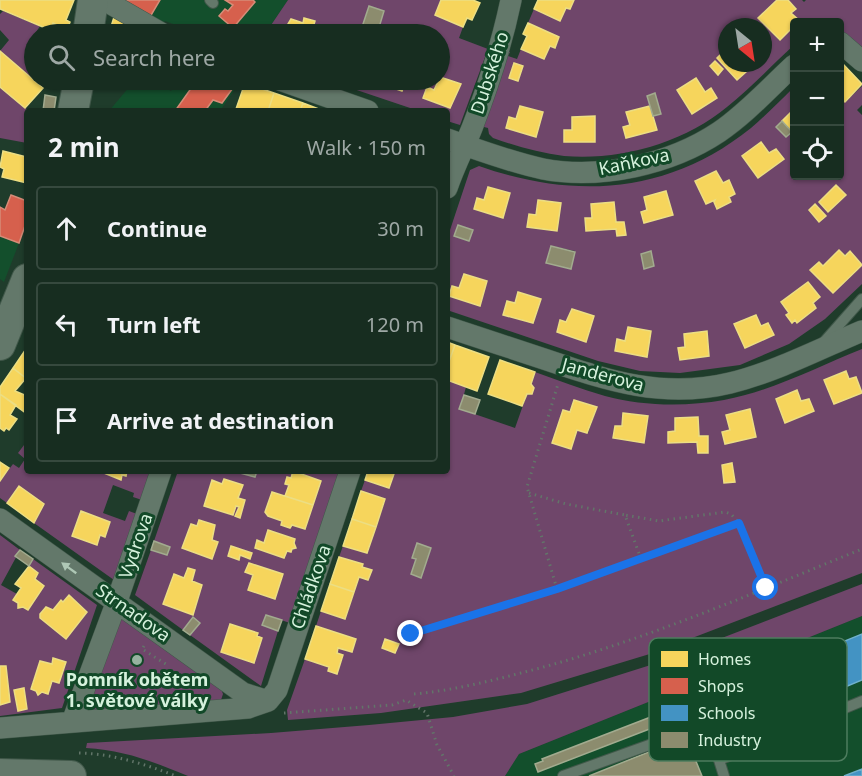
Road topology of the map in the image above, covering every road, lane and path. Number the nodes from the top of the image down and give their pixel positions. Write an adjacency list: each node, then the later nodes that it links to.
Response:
1 (93, 0): 3 (main road); 4 (street)
2 (511, 0): 12 (street, Dubského)
3 (89, 24)
4 (146, 24)
5 (844, 45): 6 (street)
6 (862, 61)
7 (790, 69): 12 (street, Kaňkova)
8 (77, 90): 10 (main road)
9 (308, 90): 11 (street)
10 (74, 108)
11 (359, 108)
12 (455, 142): 13 (street)
13 (450, 171)
14 (24, 286): 18 (main road)
15 (862, 299): 19 (lane)
16 (450, 328): 20 (street, Janderova)
17 (862, 331): 19 (street, Janderova)
18 (0, 345)
19 (819, 349): 20 (street, Janderova)
20 (564, 366): 23 (path)
21 (160, 474): 31 (street, Vydrova)
22 (349, 474): 35 (street, Chládkova)
23 (529, 493): 24 (path); 30 (path)
24 (625, 515): 26 (path); 28 (path)
25 (0, 519): 31 (street, Strnadova, one-way to 25)
26 (739, 523): 28 (path); 29 (path)
27 (862, 549): 29 (path)
28 (640, 559): 30 (path)
29 (766, 588): 33 (path)
30 (557, 589): 32 (path)
31 (117, 601): 35 (street, Strnadova); 37 (street, Vydrova)
32 (411, 634)
33 (414, 694)
34 (862, 701): 36 (lane)
35 (278, 702): 37 (street); 44 (path)
36 (847, 707)
37 (72, 722): 38 (street)
38 (0, 728)
39 (649, 745): 45 (lane)
40 (719, 761): 46 (lane)
41 (73, 765): 42 (main road); 43 (path)
42 (0, 774)
43 (176, 776)
44 (454, 776)
45 (563, 776)
46 (724, 776)

